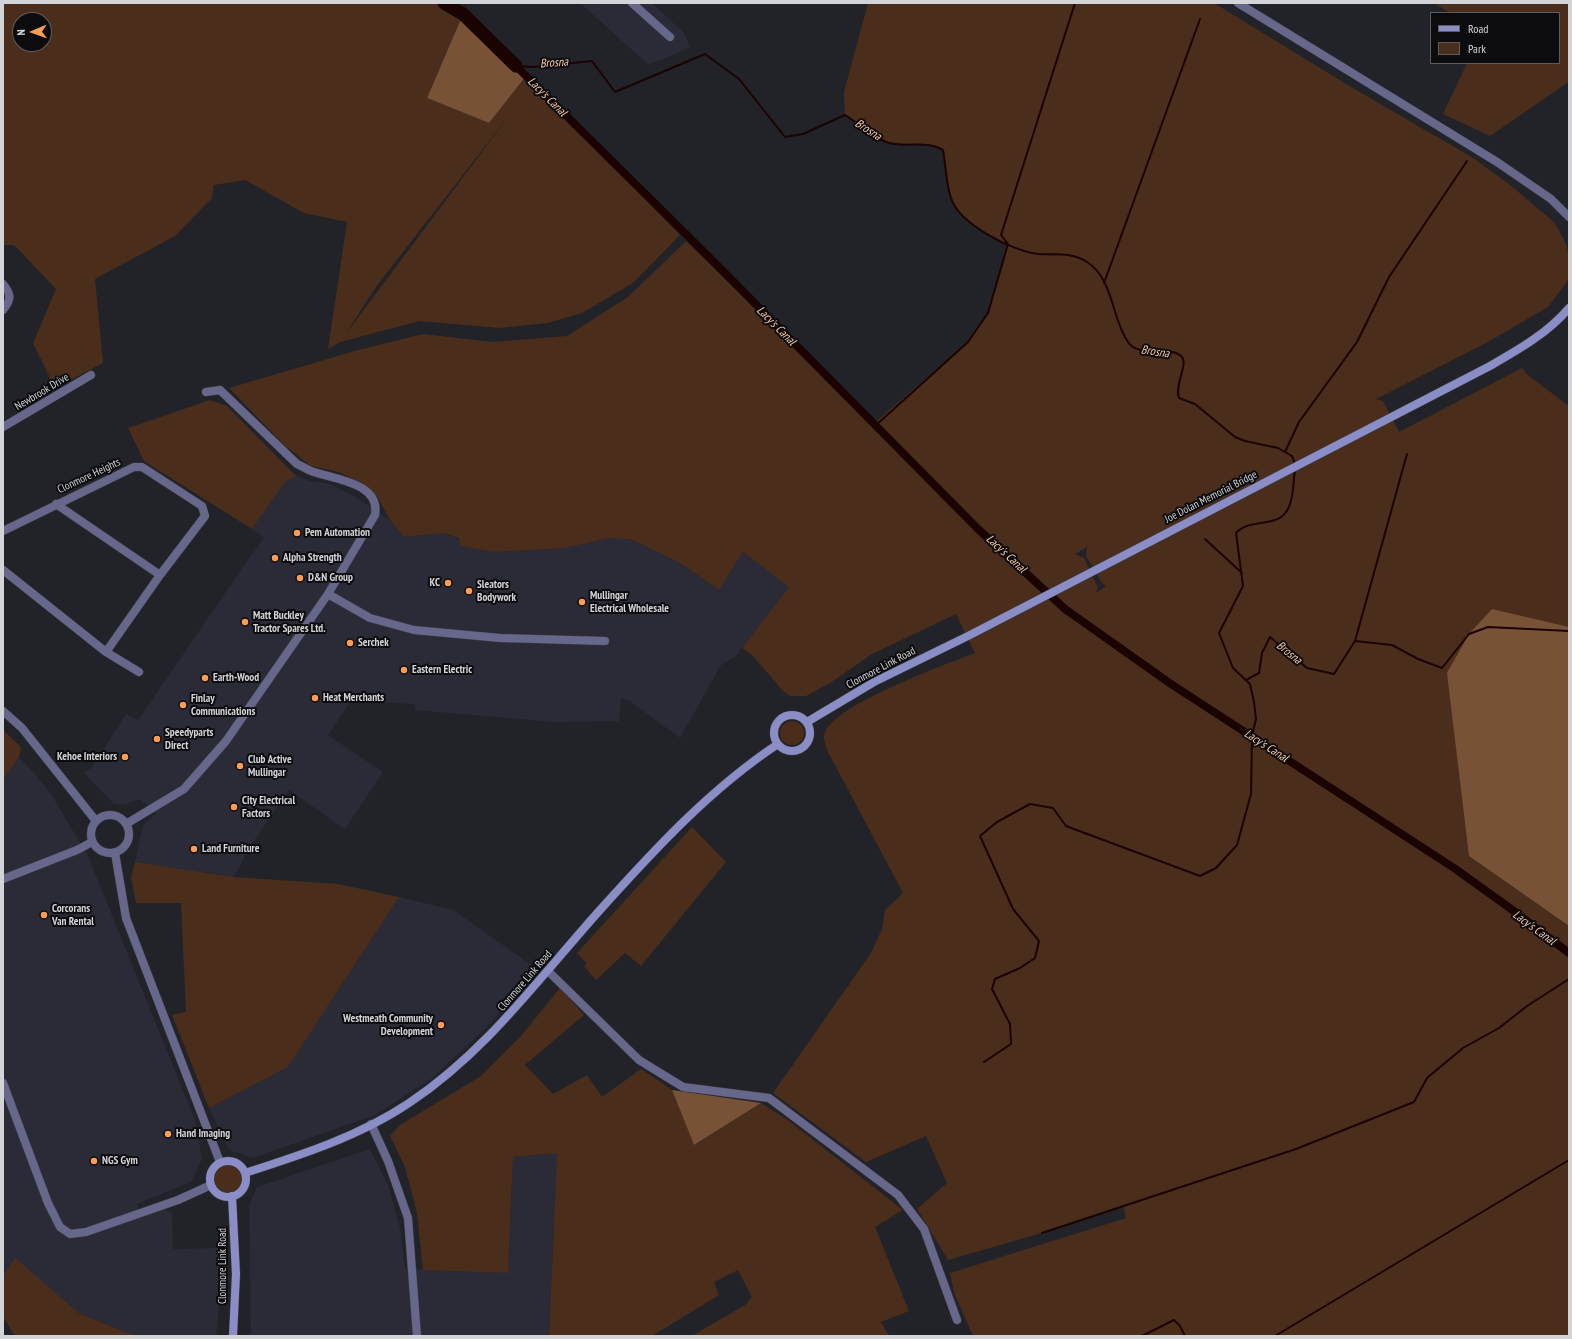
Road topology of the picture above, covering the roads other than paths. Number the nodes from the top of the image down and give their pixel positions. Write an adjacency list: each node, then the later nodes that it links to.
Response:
1 (632, 3): 3 (street)
2 (1238, 3): 4 (street)
3 (670, 37)
4 (1569, 217)
5 (3, 284): 7 (street)
6 (1569, 308): 16 (main road, Joe Dolan Memorial Bridge)
7 (3, 310)
8 (92, 375): 10 (street, Newbrook Drive)
9 (206, 392): 15 (street)
10 (3, 427)
11 (56, 504): 12 (street, Clonmore Heights); 14 (street, Clonmore Heights); 14 (street, Clonmore Heights)
12 (3, 531)
13 (3, 570): 18 (street)
14 (160, 575): 18 (street, Clonmore Heights)
15 (328, 594): 17 (street); 24 (street)
16 (968, 636): 21 (main road, Clonmore Link Road)
17 (605, 641)
18 (106, 652): 19 (street)
19 (139, 672)
20 (3, 711): 23 (street)
21 (808, 722): 22 (main road); 22 (main road)
22 (778, 744): 28 (main road, Clonmore Link Road)
23 (96, 821): 24 (street); 25 (street)
24 (126, 824): 26 (street)
25 (92, 842): 26 (street); 27 (street)
26 (115, 853): 31 (street)
27 (3, 879)
28 (548, 971): 30 (main road, Clonmore Link Road); 35 (street)
29 (3, 1083): 33 (street)
30 (371, 1124): 32 (main road, Clonmore Link Road); 37 (street)
31 (220, 1162): 32 (main road); 33 (main road)
32 (245, 1173): 34 (main road)
33 (211, 1185): 34 (main road)
34 (232, 1196): 36 (main road, Clonmore Link Road)
35 (957, 1320)
36 (233, 1336)
37 (418, 1336)

